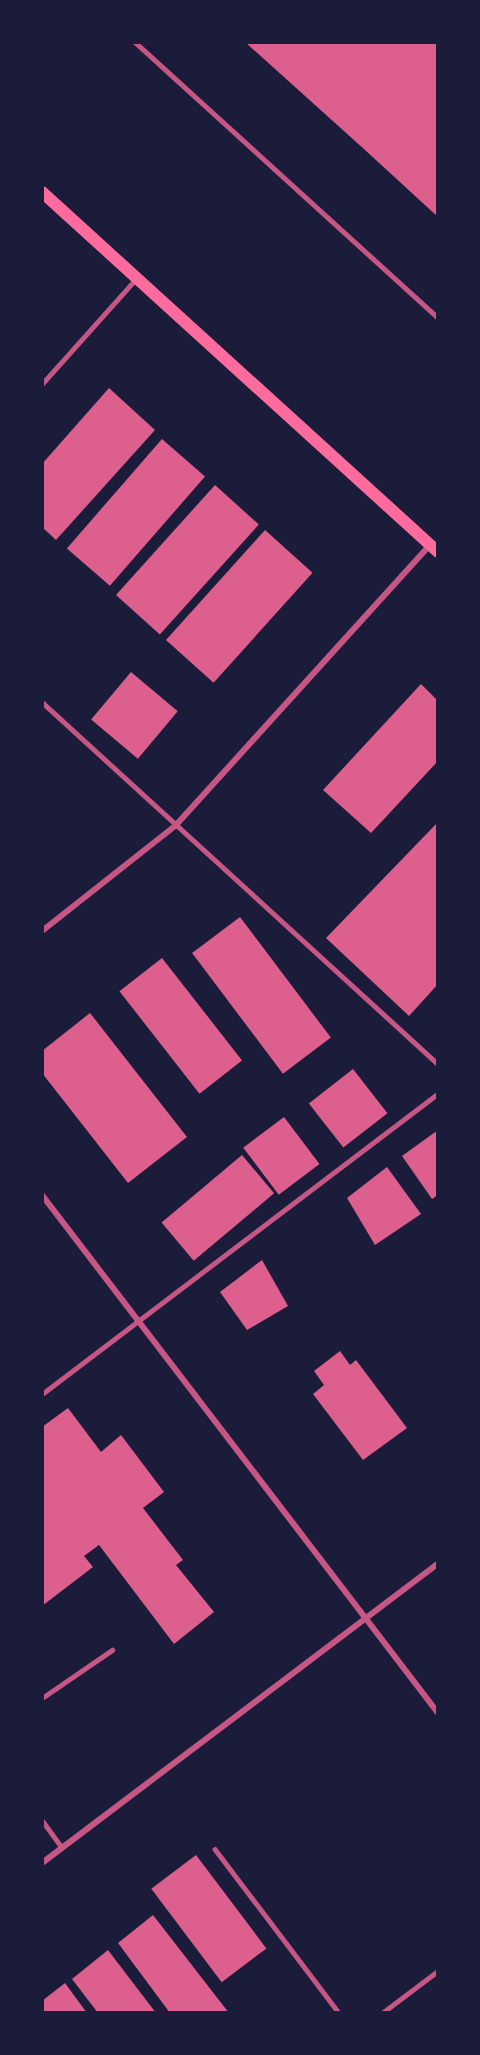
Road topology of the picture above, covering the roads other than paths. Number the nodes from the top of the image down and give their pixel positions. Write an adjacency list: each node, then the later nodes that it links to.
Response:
1 (135, 42): 4 (lane)
2 (42, 192): 3 (main road)
3 (136, 278): 5 (lane); 6 (main road)
4 (438, 318)
5 (42, 384)
6 (434, 548): 8 (street)
7 (42, 702): 8 (lane)
8 (176, 825): 9 (street); 10 (lane)
9 (42, 931)
10 (438, 1064)
11 (438, 1093): 13 (lane)
12 (42, 1195): 13 (street)
13 (138, 1321): 14 (lane); 16 (street)
14 (42, 1394)
15 (438, 1564): 16 (street)
16 (366, 1619): 19 (street); 21 (street)
17 (112, 1650): 18 (lane)
18 (42, 1698)
19 (438, 1713)
20 (42, 1820): 21 (lane)
21 (62, 1848): 23 (street)
22 (214, 1849): 25 (lane)
23 (42, 1863)
24 (438, 1971): 26 (lane)
25 (339, 2013)
26 (382, 2013)

